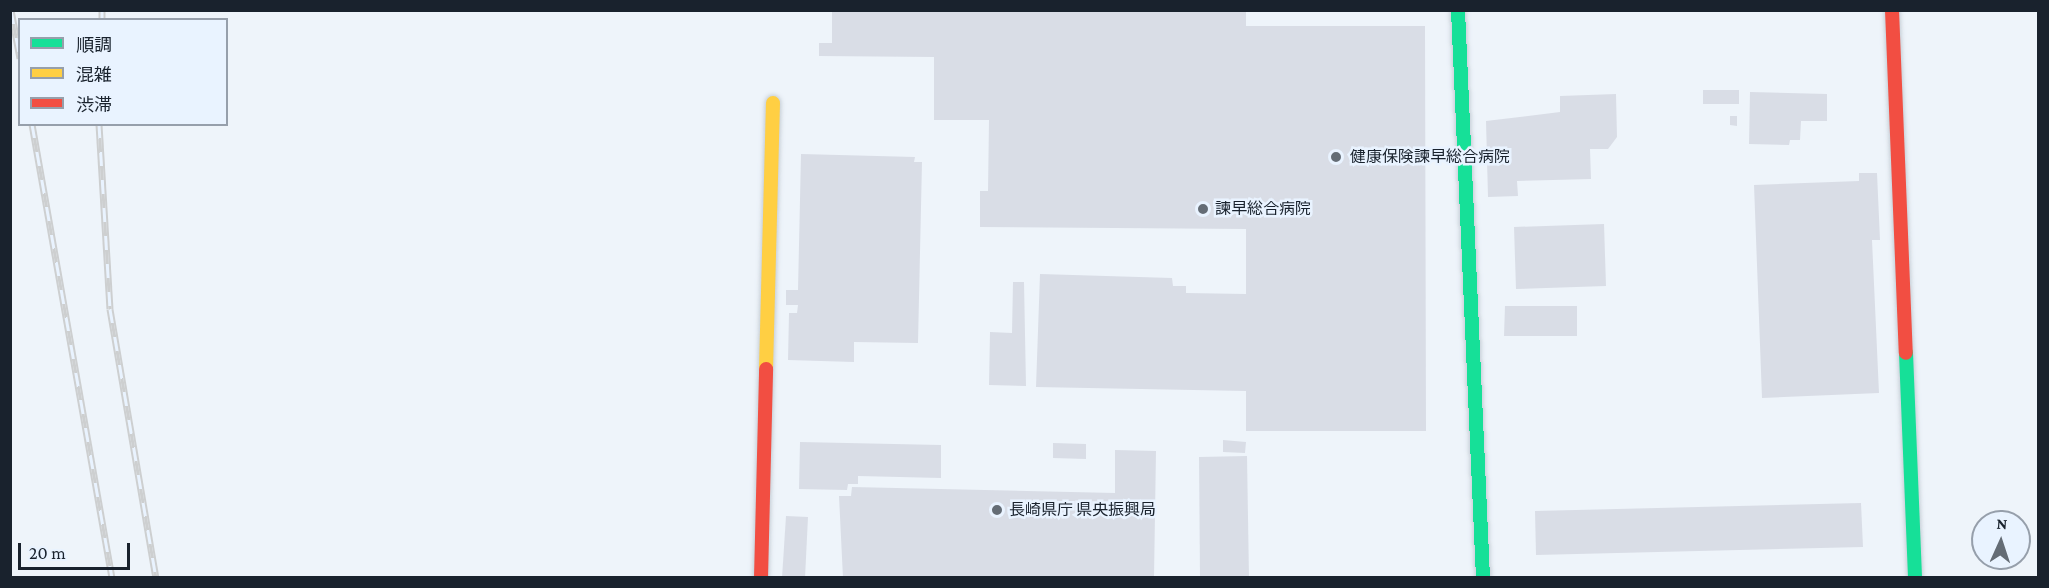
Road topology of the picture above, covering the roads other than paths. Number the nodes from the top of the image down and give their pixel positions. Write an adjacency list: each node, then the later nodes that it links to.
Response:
1 (1458, 10): 5 (street)
2 (1892, 10): 6 (street)
3 (773, 103): 4 (street)
4 (761, 578)
5 (1483, 578)
6 (1915, 578)

